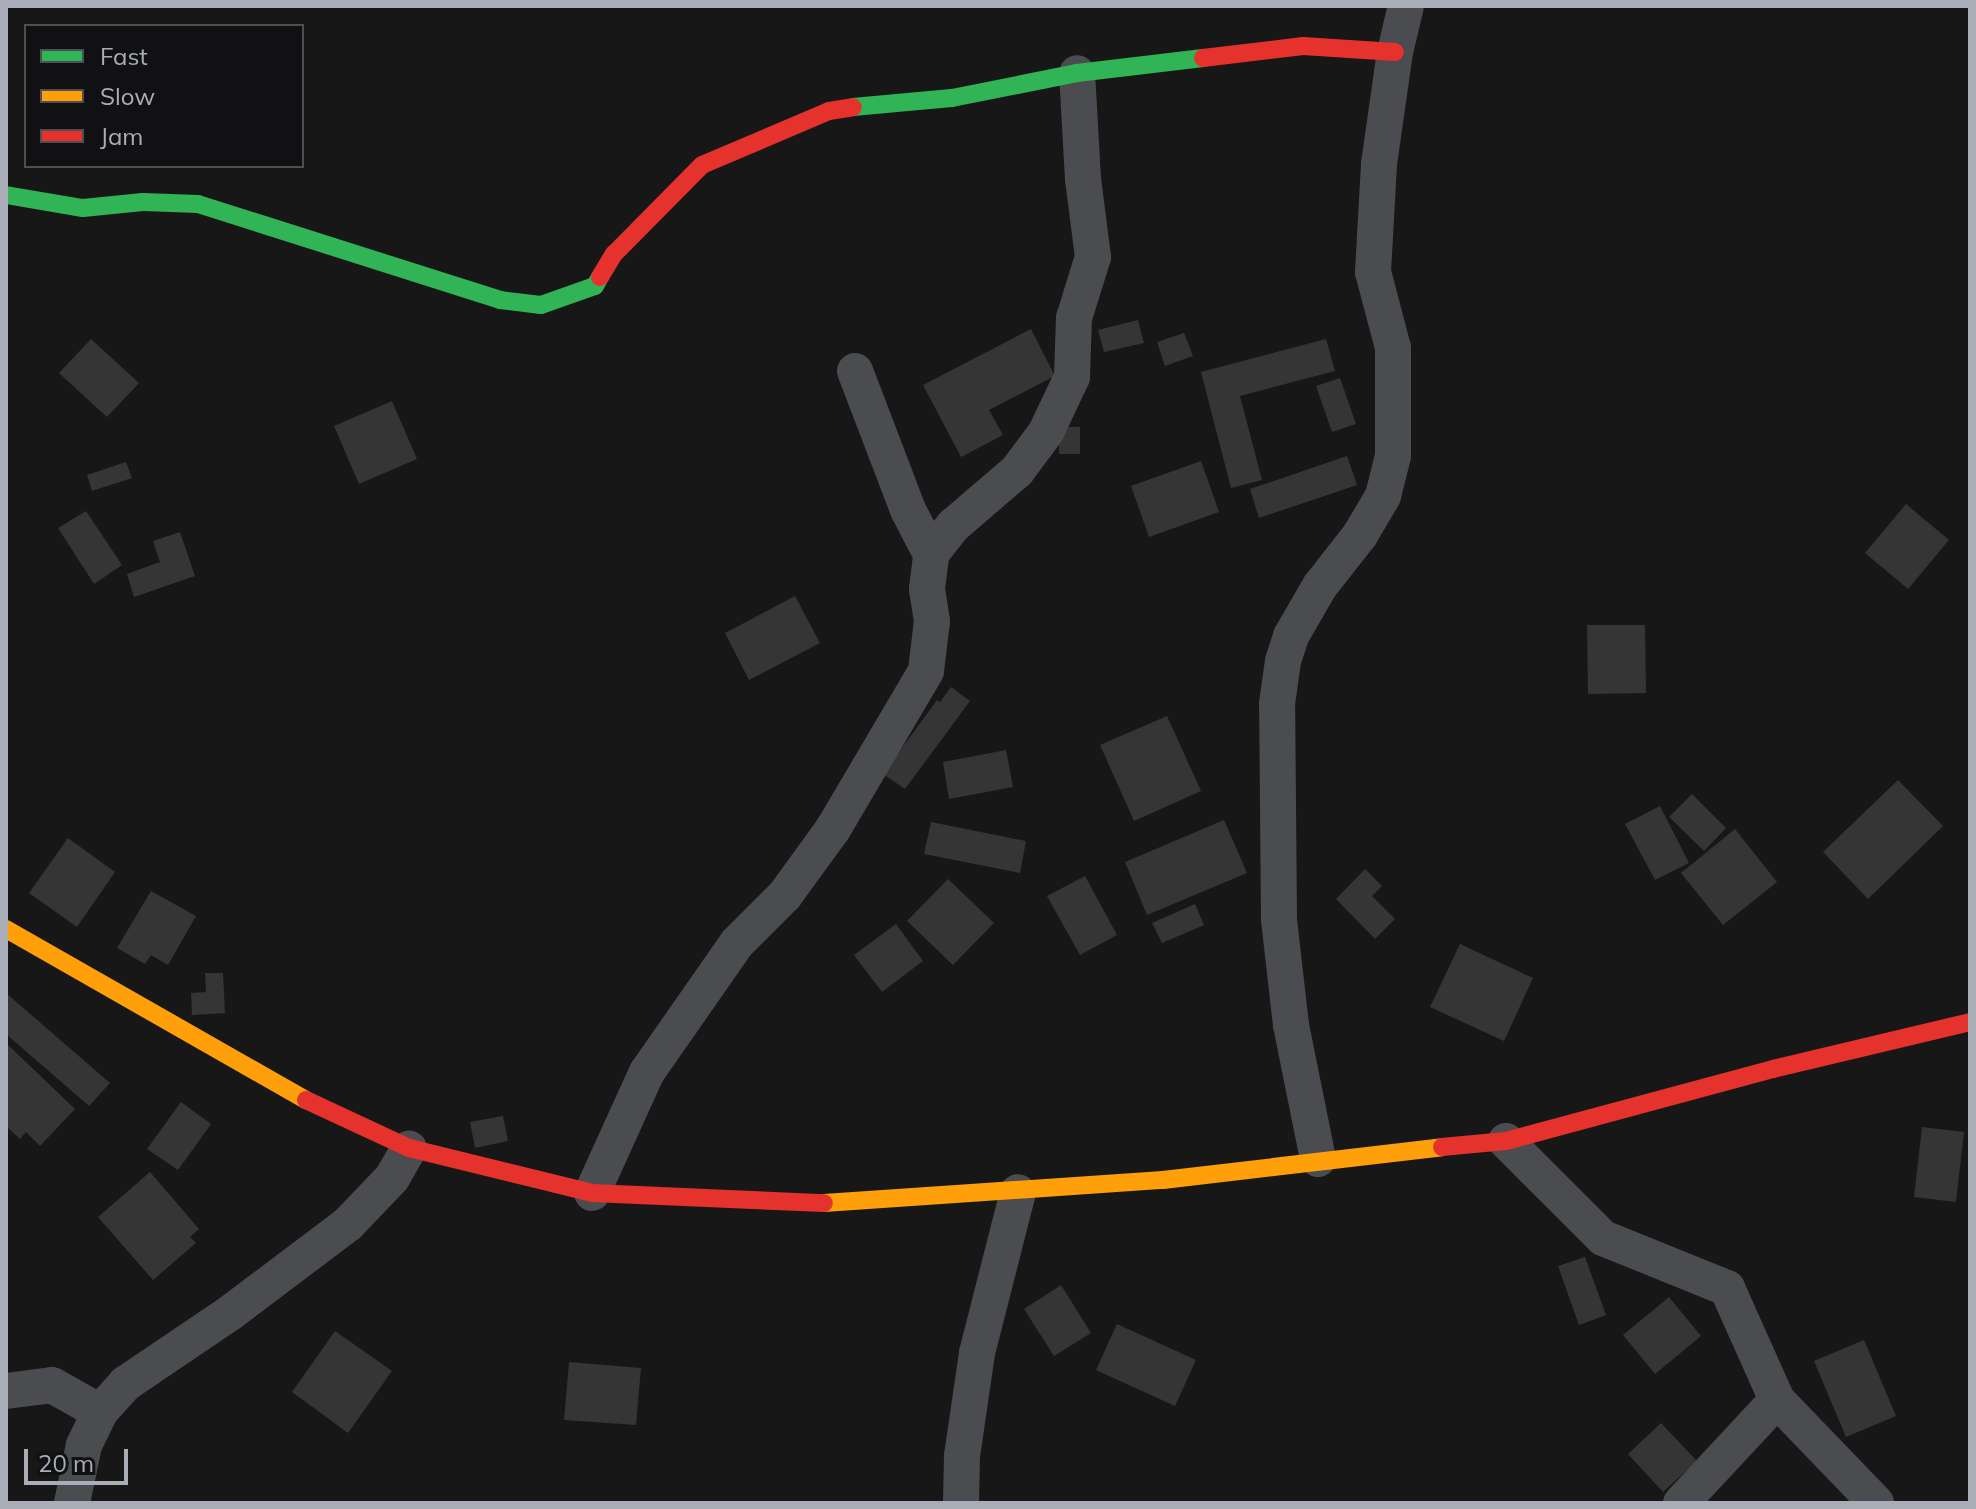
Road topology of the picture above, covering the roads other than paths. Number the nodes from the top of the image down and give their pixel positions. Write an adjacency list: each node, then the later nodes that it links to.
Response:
1 (1406, 6): 2 (street)
2 (1395, 52): 3 (street); 11 (street)
3 (1077, 73): 4 (street); 6 (street)
4 (6, 195)
5 (855, 371): 6 (street)
6 (931, 554): 13 (street)
7 (6, 929): 10 (street)
8 (1970, 1022): 9 (street)
9 (1506, 1141): 11 (street); 15 (street)
10 (409, 1148): 13 (street); 16 (street)
11 (1318, 1159): 12 (street)
12 (1018, 1192): 13 (street); 18 (street)
13 (592, 1193)
14 (6, 1391): 16 (street)
15 (1777, 1400): 19 (street); 20 (street)
16 (100, 1412): 17 (street)
17 (72, 1503)
18 (961, 1503)
19 (1681, 1503)
20 (1876, 1503)

